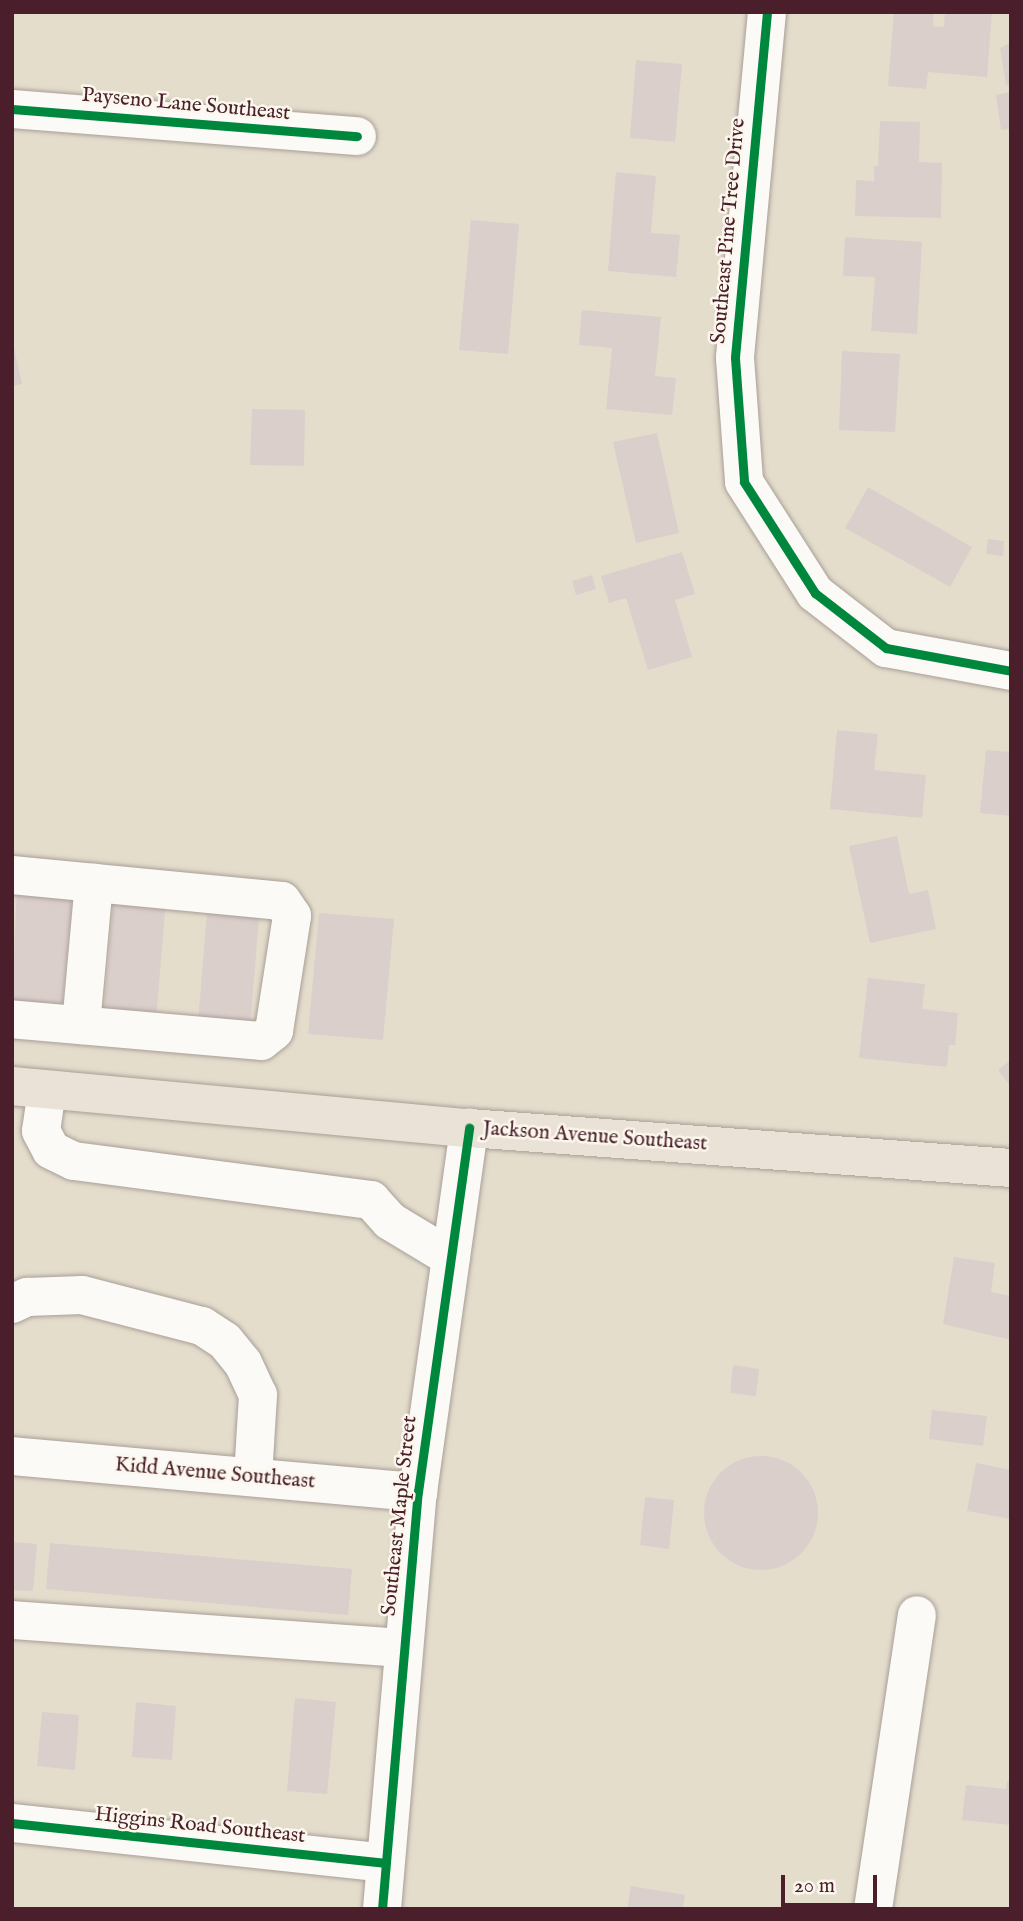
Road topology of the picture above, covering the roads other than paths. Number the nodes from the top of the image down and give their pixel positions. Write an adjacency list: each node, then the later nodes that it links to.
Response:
1 (766, 12): 4 (street, Southeast Pine Tree Drive)
2 (12, 109): 3 (street, Payseno Lane Southeast)
3 (357, 136)
4 (1011, 671)
5 (12, 875): 6 (street)
6 (94, 883): 8 (street); 8 (street)
7 (12, 1019): 8 (street)
8 (81, 1025)
9 (29, 1088): 10 (main road, Jackson Avenue Southeast); 12 (street)
10 (470, 1128): 11 (main road, Jackson Avenue Southeast); 12 (street, Southeast Maple Street)
11 (1011, 1168)
12 (451, 1258): 16 (street, Southeast Maple Street)
13 (12, 1304): 15 (street)
14 (12, 1456): 15 (street, Kidd Avenue Southeast)
15 (253, 1477): 16 (street, Kidd Avenue Southeast)
16 (418, 1492): 19 (street, Southeast Maple Street)
17 (917, 1615): 23 (street)
18 (12, 1620): 19 (street)
19 (404, 1648): 21 (street, Southeast Maple Street)
20 (12, 1823): 21 (street, Higgins Road Southeast)
21 (384, 1863): 22 (street, Southeast Maple Street)
22 (382, 1909)
23 (873, 1909)

